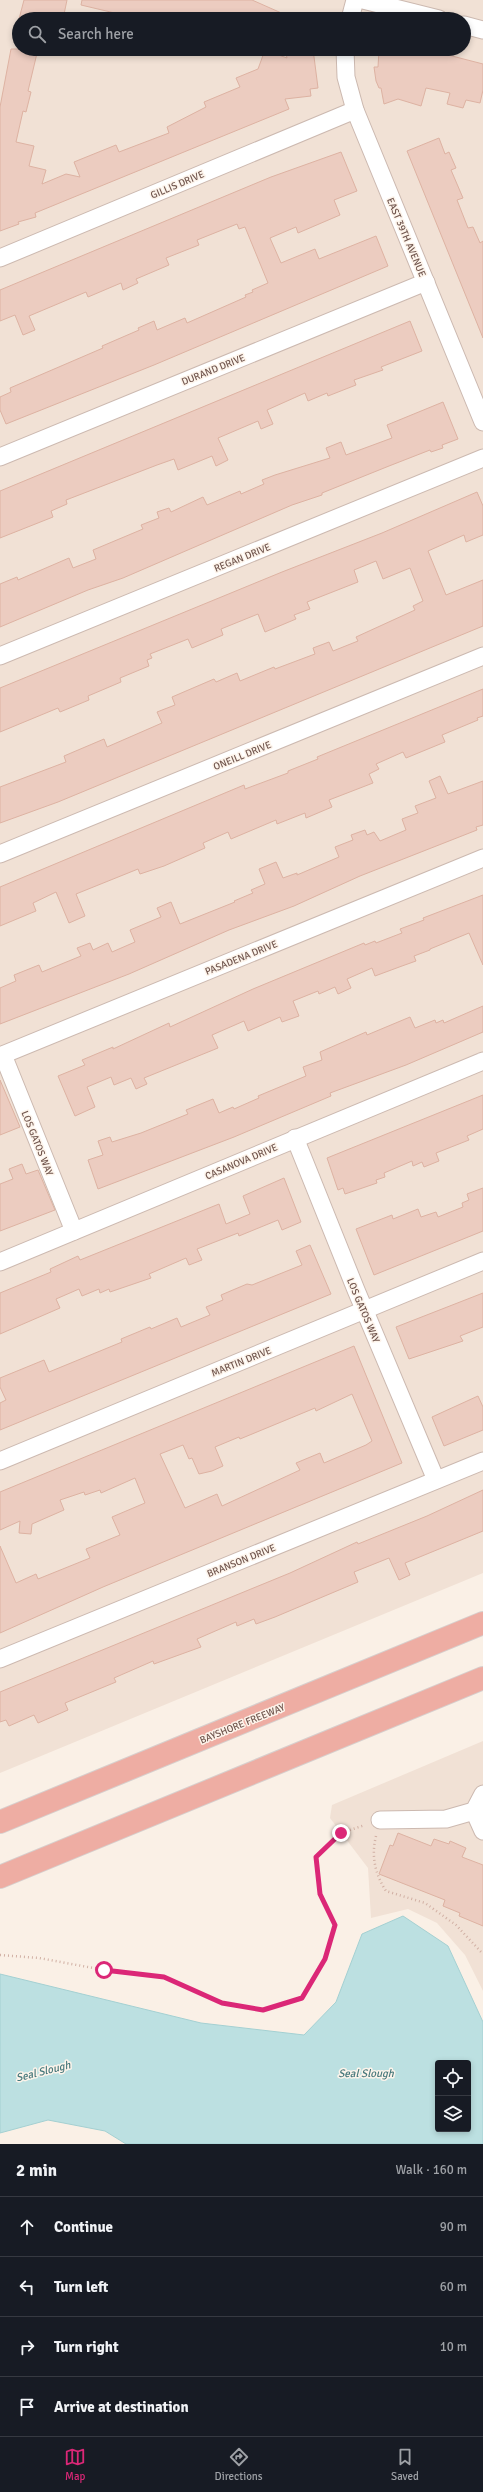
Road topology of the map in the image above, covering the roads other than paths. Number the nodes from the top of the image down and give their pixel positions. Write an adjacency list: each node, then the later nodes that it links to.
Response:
1 (355, 0): 3 (street)
2 (363, 0): 4 (street)
3 (352, 12)
4 (411, 12)
5 (471, 27): 6 (street)
6 (483, 30)
7 (345, 56): 8 (street, EAST 39TH AVENUE)
8 (355, 110): 9 (street, GILLIS DRIVE); 10 (street, EAST 39TH AVENUE)
9 (0, 258)
10 (426, 282): 11 (street, EAST 39TH AVENUE); 12 (street, DURAND DRIVE)
11 (483, 422)
12 (0, 457)
13 (483, 458): 14 (street, REGAN DRIVE)
14 (0, 656)
15 (483, 656): 16 (street, ONEILL DRIVE)
16 (0, 854)
17 (483, 858): 18 (street, PASADENA DRIVE)
18 (1, 1055): 21 (street, LOS GATOS WAY)
19 (483, 1061): 20 (street, CASANOVA DRIVE)
20 (295, 1138): 21 (street, CASANOVA DRIVE); 24 (street, LOS GATOS WAY)
21 (74, 1231): 23 (street, CASANOVA DRIVE)
22 (483, 1261): 24 (street, MARTIN DRIVE)
23 (0, 1262)
24 (365, 1310): 25 (street, MARTIN DRIVE); 27 (street, LOS GATOS WAY)
25 (0, 1461)
26 (483, 1461): 27 (street, BRANSON DRIVE)
27 (436, 1480): 29 (street, BRANSON DRIVE)
28 (483, 1623): 34 (highway, BAYSHORE FREEWAY)
29 (0, 1659)
30 (483, 1678): 36 (highway)
31 (483, 1794): 32 (street)
32 (474, 1811): 33 (street); 35 (street)
33 (380, 1820)
34 (0, 1822)
35 (483, 1831)
36 (0, 1877)

